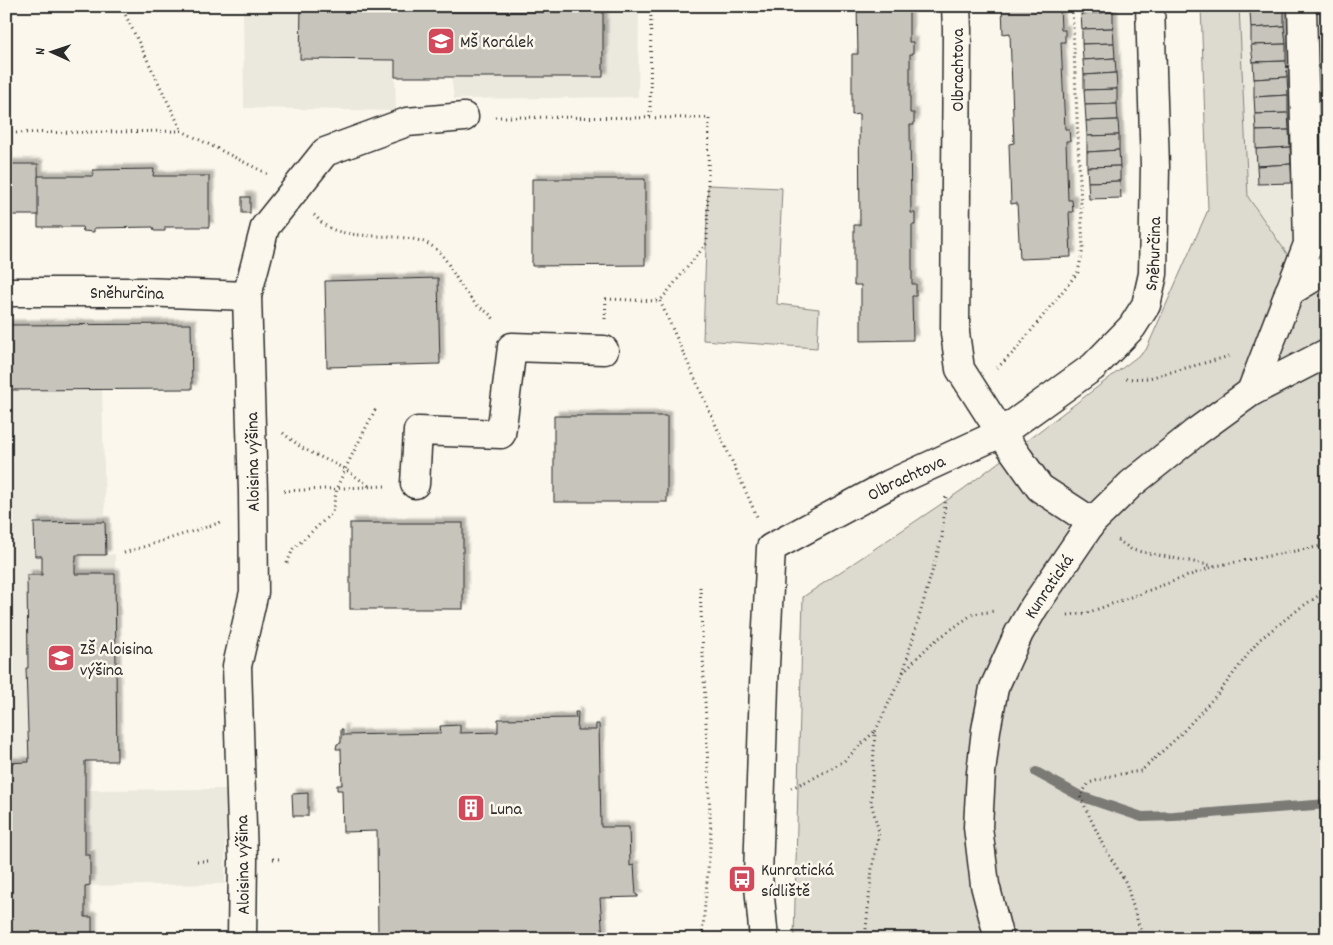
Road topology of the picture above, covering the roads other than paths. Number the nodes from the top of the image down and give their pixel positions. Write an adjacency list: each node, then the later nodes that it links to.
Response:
1 (956, 6): 12 (street, Olbrachtova)
2 (1150, 6): 12 (street, Sněhurčina)
3 (1302, 6): 7 (street)
4 (464, 117): 8 (street, Aloisina výšina)
5 (1327, 270): 7 (street)
6 (6, 292): 8 (street, Sněhurčina)
7 (1289, 292): 11 (street)
8 (247, 296): 15 (street, Aloisina výšina)
9 (604, 350): 13 (street)
10 (1327, 353): 11 (street, Kunratická)
11 (1251, 392): 14 (street, Kunratická)
12 (1001, 433): 14 (street); 16 (street, Olbrachtova)
13 (415, 484)
14 (1092, 522): 17 (street, Kunratická)
15 (242, 939)
16 (764, 939)
17 (999, 939)

